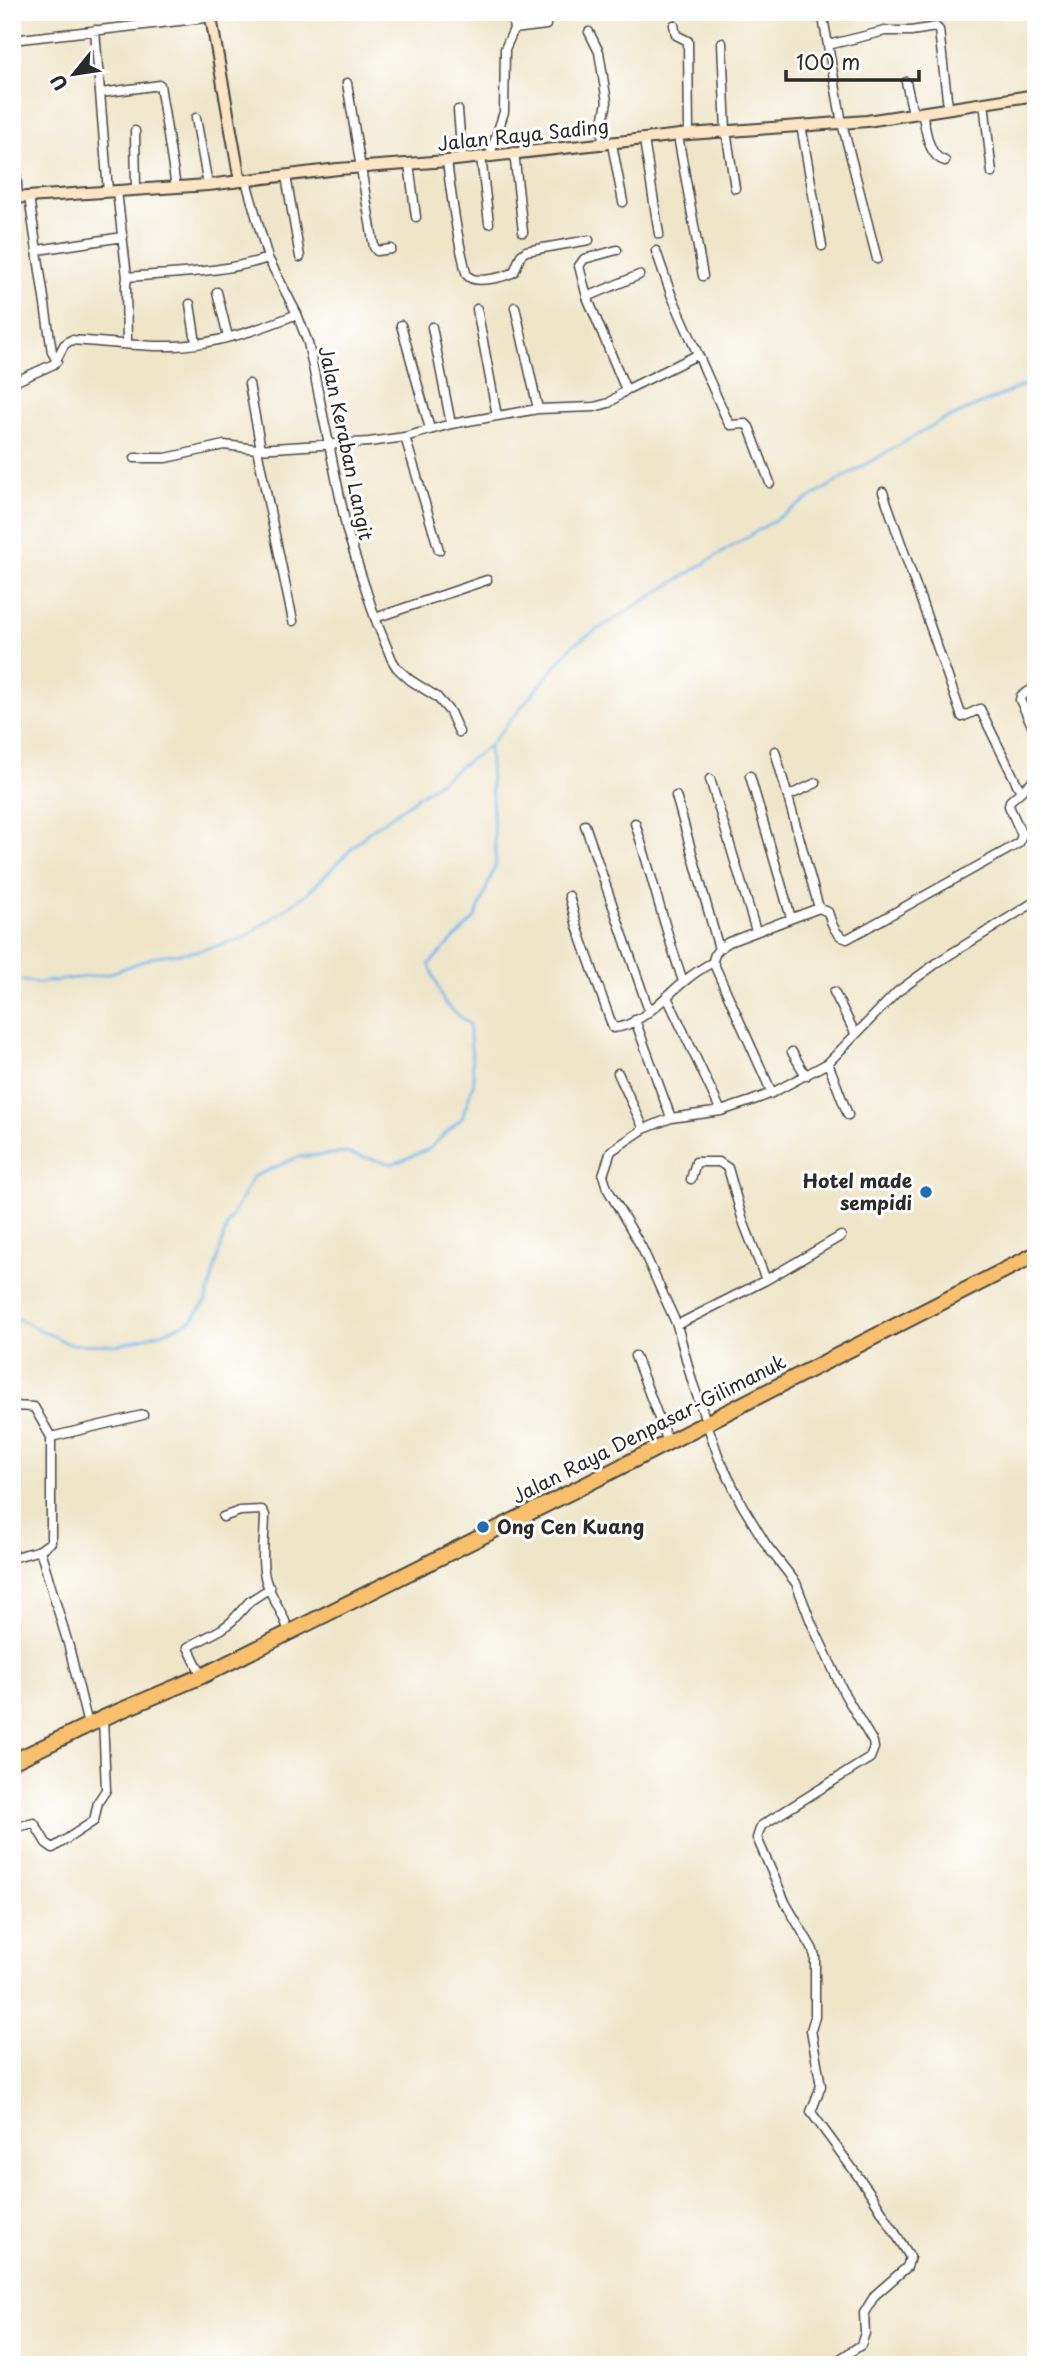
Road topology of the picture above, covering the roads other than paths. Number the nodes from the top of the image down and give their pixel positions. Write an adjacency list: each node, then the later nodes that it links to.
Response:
1 (258, 12): 4 (street)
2 (511, 12): 7 (street)
3 (822, 12): 12 (street)
4 (211, 15): 8 (street); 40 (street)
5 (546, 25): 7 (street)
6 (674, 25): 27 (street)
7 (514, 29): 32 (street)
8 (95, 30): 10 (street); 15 (street)
9 (589, 32): 30 (street)
10 (12, 40)
11 (722, 43): 26 (street)
12 (828, 45): 18 (street); 23 (street)
13 (906, 82): 20 (street)
14 (347, 83): 37 (street)
15 (101, 93): 42 (street); 45 (street)
16 (1036, 95): 17 (street, Jalan Raya Sading)
17 (984, 102): 18 (street, Jalan Raya Sading); 38 (street)
18 (948, 107): 20 (street, Jalan Raya Sading)
19 (458, 110): 33 (street)
20 (918, 113): 23 (street, Jalan Raya Sading); 35 (street)
21 (196, 118): 41 (street)
22 (12, 121): 29 (street)
23 (842, 123): 24 (street, Jalan Raya Sading); 61 (street)
24 (801, 125): 26 (street, Jalan Raya Sading); 54 (street)
25 (135, 131): 44 (street)
26 (726, 131): 27 (street, Jalan Raya Sading); 43 (street)
27 (684, 135): 28 (street, Jalan Raya Sading); 63 (street)
28 (644, 140): 30 (street, Jalan Raya Sading); 51 (street)
29 (13, 144): 46 (street)
30 (608, 144): 31 (street, Jalan Raya Sading); 47 (street)
31 (514, 152): 32 (street, Jalan Raya Sading); 50 (street)
32 (485, 156): 33 (street, Jalan Raya Sading); 49 (street)
33 (462, 159): 34 (street, Jalan Raya Sading)
34 (447, 161): 36 (street, Jalan Raya Sading); 53 (street)
35 (945, 161)
36 (409, 164): 37 (street, Jalan Raya Sading); 48 (street)
37 (360, 167): 39 (street, Jalan Raya Sading); 55 (street)
38 (992, 173)
39 (286, 176): 40 (street, Jalan Raya Sading); 59 (street)
40 (243, 181): 41 (street, Jalan Raya Sading); 60 (street, Jalan Keraban Langit)
41 (208, 185): 42 (street, Jalan Raya Sading)
42 (176, 187): 44 (street, Jalan Raya Sading)
43 (735, 188)
44 (136, 189): 45 (street, Jalan Raya Sading)
45 (113, 191): 46 (street, Jalan Raya Sading); 52 (street)
46 (20, 198): 56 (street)
47 (623, 202)
48 (416, 218)
49 (489, 223)
50 (523, 232)
51 (659, 233)
52 (123, 237): 56 (street); 64 (street)
53 (589, 240)
54 (822, 246)
55 (391, 249)
56 (38, 250): 77 (street)
57 (617, 250): 66 (street)
58 (656, 251): 76 (street)
59 (300, 257)
60 (268, 258): 64 (street); 70 (street, Jalan Keraban Langit)
61 (877, 259)
62 (639, 275): 66 (street)
63 (704, 276)
64 (127, 277): 74 (street)
65 (217, 292): 73 (street)
66 (587, 297): 80 (street)
67 (190, 304): 75 (street)
68 (515, 307): 81 (street)
69 (477, 309): 82 (street)
70 (298, 316): 73 (street); 86 (street, Jalan Keraban Langit)
71 (401, 326): 84 (street)
72 (432, 327): 83 (street)
73 (228, 337): 75 (street)
74 (127, 343): 75 (street); 77 (street)
75 (196, 343)
76 (696, 355): 80 (street); 89 (street)
77 (57, 360): 78 (street)
78 (12, 383)
79 (249, 384): 87 (street)
80 (626, 390): 81 (street)
81 (538, 409): 82 (street)
82 (497, 416): 83 (street)
83 (451, 424): 84 (street)
84 (430, 429): 85 (street)
85 (405, 437): 86 (street); 91 (street)
86 (328, 446): 87 (street); 93 (street, Jalan Keraban Langit)
87 (259, 449): 88 (street); 94 (street)
88 (135, 458)
89 (770, 482)
90 (883, 492): 103 (street)
91 (439, 550)
92 (487, 580): 93 (street)
93 (375, 618): 96 (street, Jalan Keraban Langit)
94 (293, 621)
95 (1036, 687): 97 (street)
96 (459, 732)
97 (1036, 734)
98 (775, 751): 105 (street)
99 (750, 776): 111 (street)
100 (1036, 778): 103 (street)
101 (710, 779): 112 (street)
102 (816, 783): 105 (street)
103 (1020, 790): 110 (street)
104 (676, 796): 113 (street)
105 (788, 796): 110 (street)
106 (635, 823): 115 (street)
107 (585, 825): 118 (street)
108 (569, 896): 119 (street)
109 (1036, 901): 120 (street)
110 (824, 910): 111 (street)
111 (791, 918): 112 (street)
112 (756, 931): 113 (street)
113 (719, 948): 114 (street)
114 (713, 962): 115 (street); 125 (street)
115 (683, 981): 117 (street)
116 (834, 992): 120 (street)
117 (667, 997): 118 (street); 126 (street)
118 (649, 1011): 119 (street)
119 (635, 1020): 128 (street)
120 (855, 1033): 122 (street)
121 (792, 1052): 124 (street)
122 (828, 1063): 124 (street); 127 (street)
123 (618, 1073): 129 (street)
124 (806, 1076): 125 (street)
125 (772, 1093): 126 (street)
126 (721, 1111): 128 (street)
127 (848, 1115)
128 (671, 1118): 129 (street)
129 (644, 1129): 134 (street)
130 (691, 1179): 133 (street)
131 (841, 1236): 133 (street)
132 (1036, 1254): 138 (highway, Jalan Raya Denpasar-Gilimanuk)
133 (766, 1280): 134 (street)
134 (677, 1325): 138 (street)
135 (635, 1356): 140 (street)
136 (12, 1406): 139 (street)
137 (143, 1415): 139 (street)
138 (706, 1421): 140 (highway, Jalan Raya Denpasar-Gilimanuk); 151 (street)
139 (51, 1437): 142 (street)
140 (668, 1441): 145 (highway, Jalan Raya Denpasar-Gilimanuk)
141 (223, 1517): 144 (street)
142 (40, 1550): 143 (street); 148 (street)
143 (12, 1558)
144 (270, 1588): 145 (street); 146 (street)
145 (289, 1632): 146 (highway, Jalan Raya Denpasar-Gilimanuk)
146 (202, 1676): 147 (highway, Jalan Raya Denpasar-Gilimanuk)
147 (103, 1718): 148 (highway, Jalan Raya Denpasar-Gilimanuk); 150 (street)
148 (88, 1725): 149 (highway, Jalan Raya Denpasar-Gilimanuk)
149 (14, 1757)
150 (17, 1827)
151 (831, 2365)

